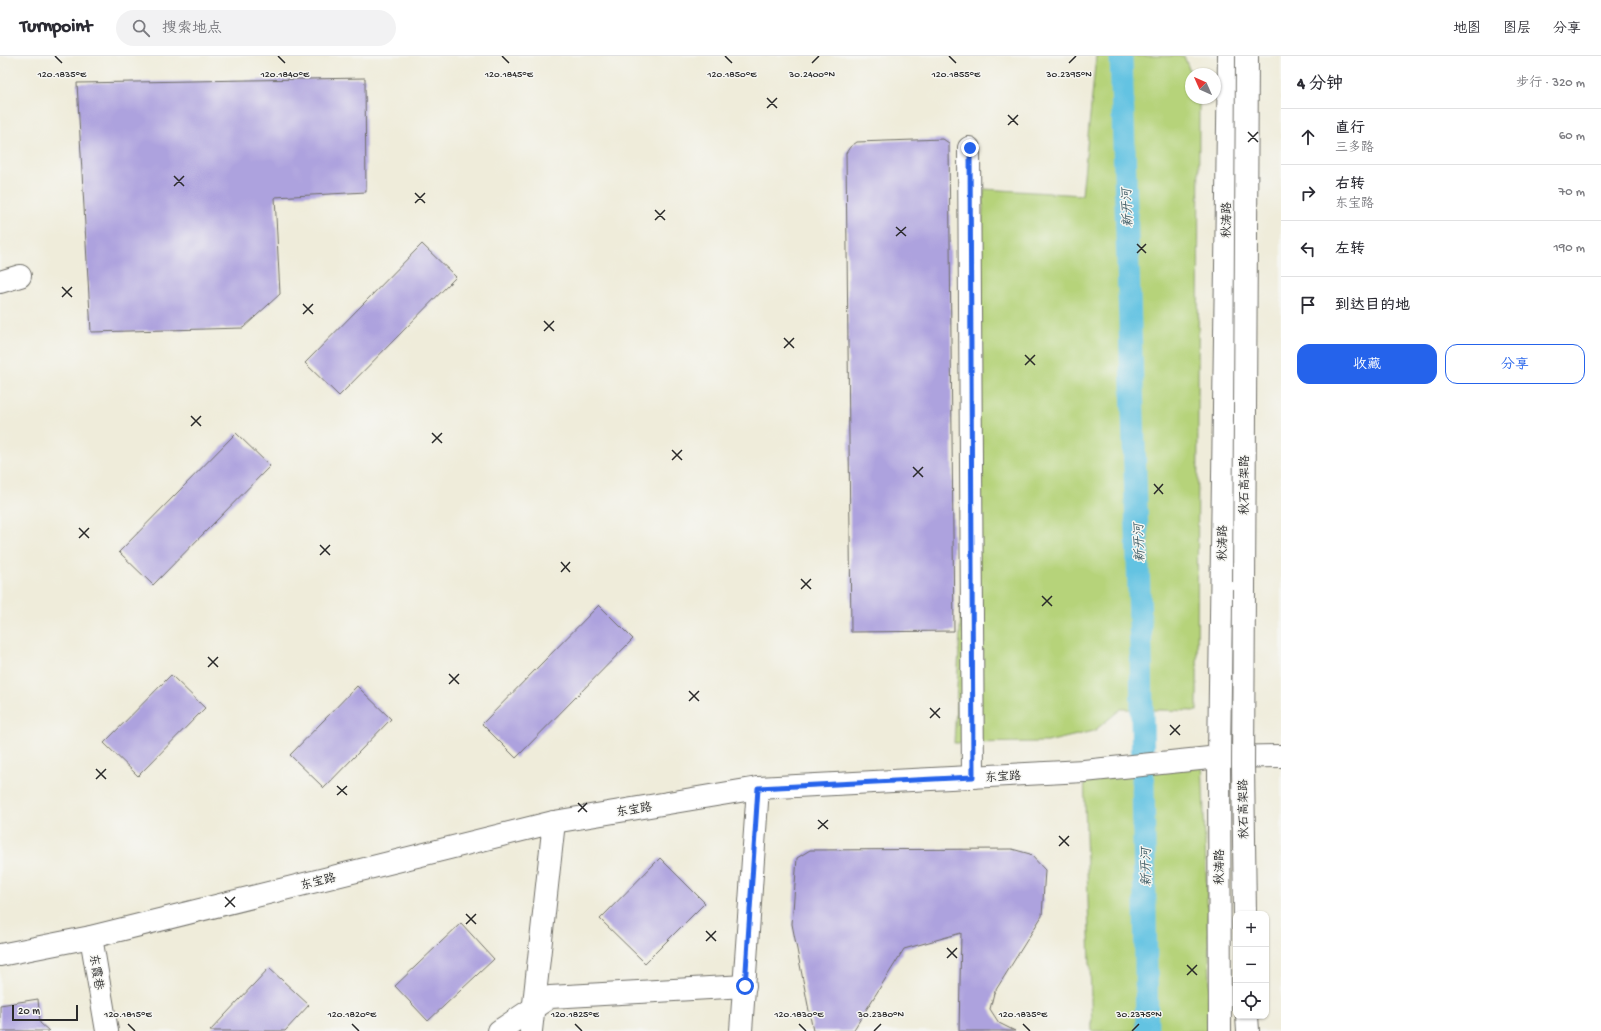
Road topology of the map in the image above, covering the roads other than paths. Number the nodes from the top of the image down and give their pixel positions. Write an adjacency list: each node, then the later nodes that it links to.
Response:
1 (1228, 56): 5 (main road, 秋涛路)
2 (1246, 56): 9 (main road, 秋石高架路, bridge)
3 (970, 148): 6 (main road)
4 (1281, 756): 5 (main road, 东宝路)
5 (1219, 757): 6 (main road, 东宝路); 19 (main road, 秋涛路)
6 (973, 777): 7 (main road, 东宝路)
7 (758, 788): 8 (main road, 东宝路); 12 (main road)
8 (554, 822): 10 (main road, 东宝路); 13 (main road)
9 (1246, 911)
10 (91, 937): 11 (main road, 东宝路); 15 (main road, 东霞巷)
11 (0, 955)
12 (745, 986): 13 (main road); 18 (main road)
13 (533, 1008): 16 (main road); 17 (main road)
14 (1247, 1019): 20 (main road)
15 (107, 1031)
16 (499, 1031)
17 (531, 1031)
18 (742, 1031)
19 (1220, 1031)
20 (1248, 1031)

